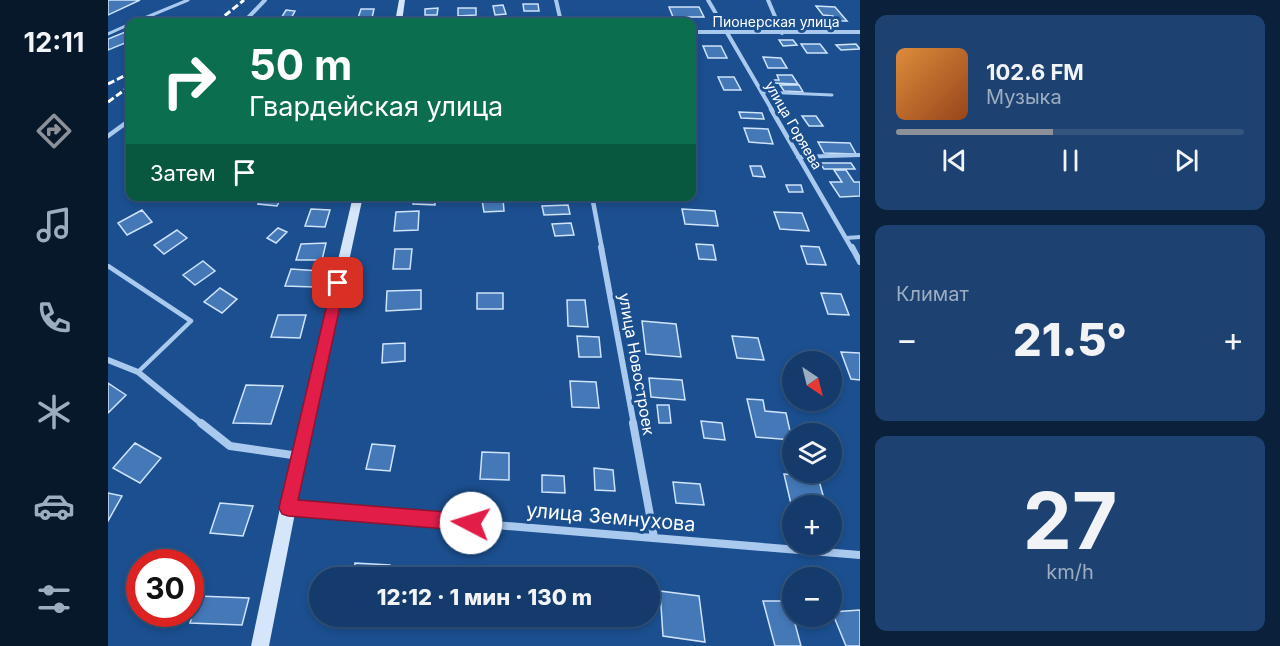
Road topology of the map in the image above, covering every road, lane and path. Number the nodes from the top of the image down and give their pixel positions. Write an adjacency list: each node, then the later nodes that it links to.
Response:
1 (188, 0): 7 (lane)
2 (265, 0): 8 (street)
3 (402, 0): 9 (main road)
4 (556, 0): 10 (street)
5 (708, 0): 13 (street, улица Горяева)
6 (768, 0): 15 (street)
7 (145, 18)
8 (248, 18)
9 (399, 18)
10 (560, 18)
11 (126, 26): 16 (lane)
12 (696, 32): 13 (street, Пионерская улица)
13 (728, 32): 15 (street, Пионерская улица); 17 (street, улица Горяева)
14 (860, 32): 15 (street, Пионерская улица)
15 (782, 33)
16 (108, 34)
17 (761, 92): 18 (lane); 22 (street, улица Горяева)
18 (832, 95)
19 (126, 123): 20 (street)
20 (108, 136)
21 (860, 155): 22 (lane)
22 (798, 157): 26 (street, улица Горяева)
23 (357, 201): 31 (main road)
24 (593, 201): 33 (street, улица Новостроек)
25 (860, 237): 26 (lane)
26 (846, 238): 27 (street, улица Горяева)
27 (860, 262)
28 (108, 266): 30 (lane)
29 (108, 360): 30 (street)
30 (138, 372): 31 (street)
31 (299, 456): 32 (main road)
32 (288, 508): 33 (street, улица Земнухова); 35 (main road)
33 (654, 537): 34 (street, улица Земнухова)
34 (860, 555)
35 (260, 646)

